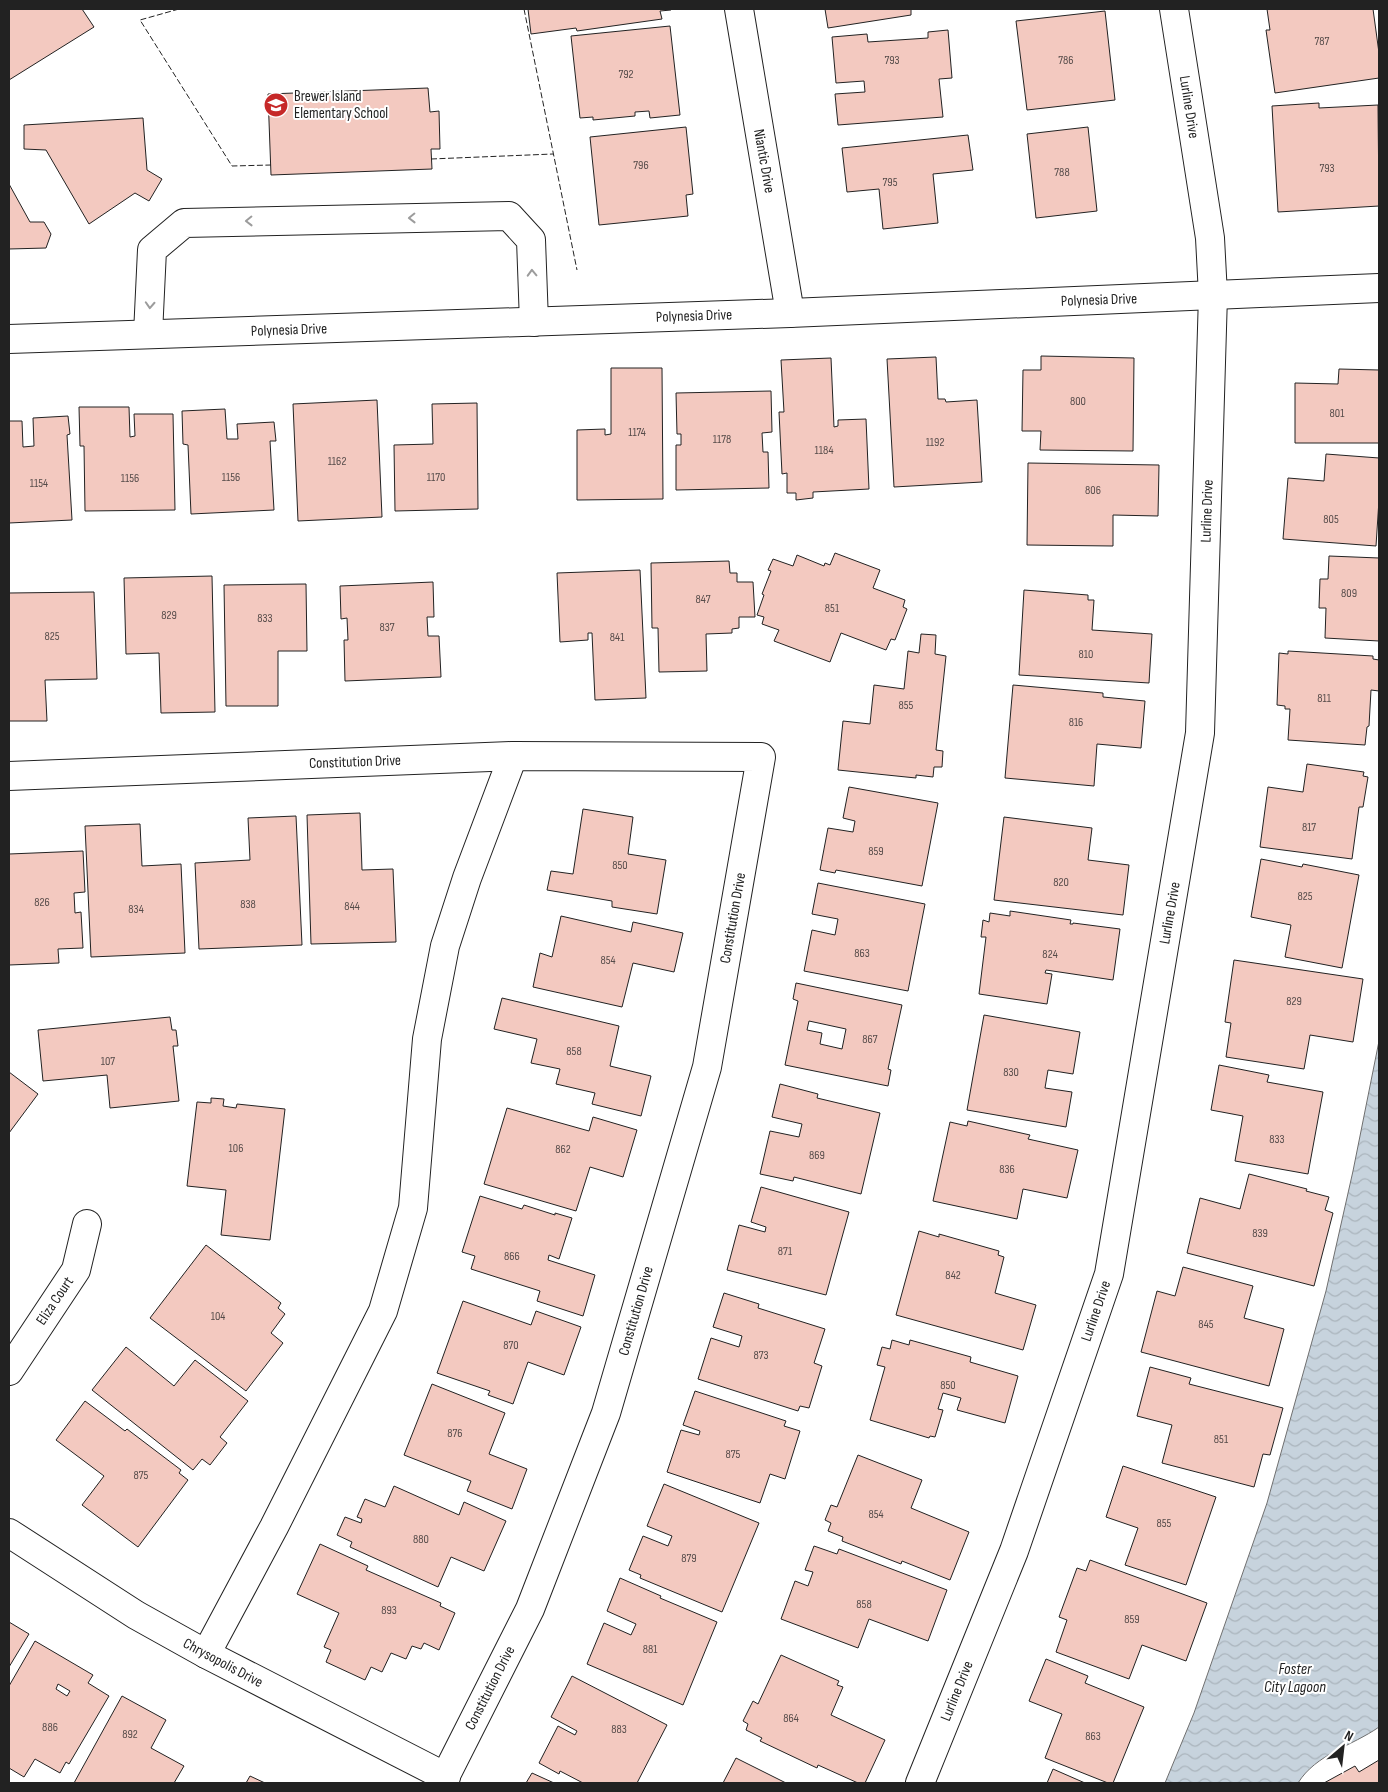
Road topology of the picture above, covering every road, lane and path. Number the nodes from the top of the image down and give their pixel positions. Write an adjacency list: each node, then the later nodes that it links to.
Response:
1 (739, 9): 5 (street, Niantic Drive)
2 (1174, 9): 4 (street, Lurline Drive)
3 (1379, 288): 4 (street, Polynesia Drive)
4 (1213, 295): 5 (street, Polynesia Drive); 16 (street, Lurline Drive)
5 (790, 313): 6 (street, Polynesia Drive)
6 (534, 322): 7 (street, Polynesia Drive); 7 (street, one-way to 7)
7 (148, 334): 8 (street, Polynesia Drive)
8 (9, 339)
9 (513, 756): 10 (street, Constitution Drive); 14 (street); 15 (street, Constitution Drive)
10 (9, 776)
11 (87, 1224): 12 (street, Eliza Court)
12 (9, 1371)
13 (9, 1533): 14 (street, Chrysopolis Drive)
14 (206, 1654): 15 (street, Chrysopolis Drive)
15 (444, 1780)
16 (920, 1783)

